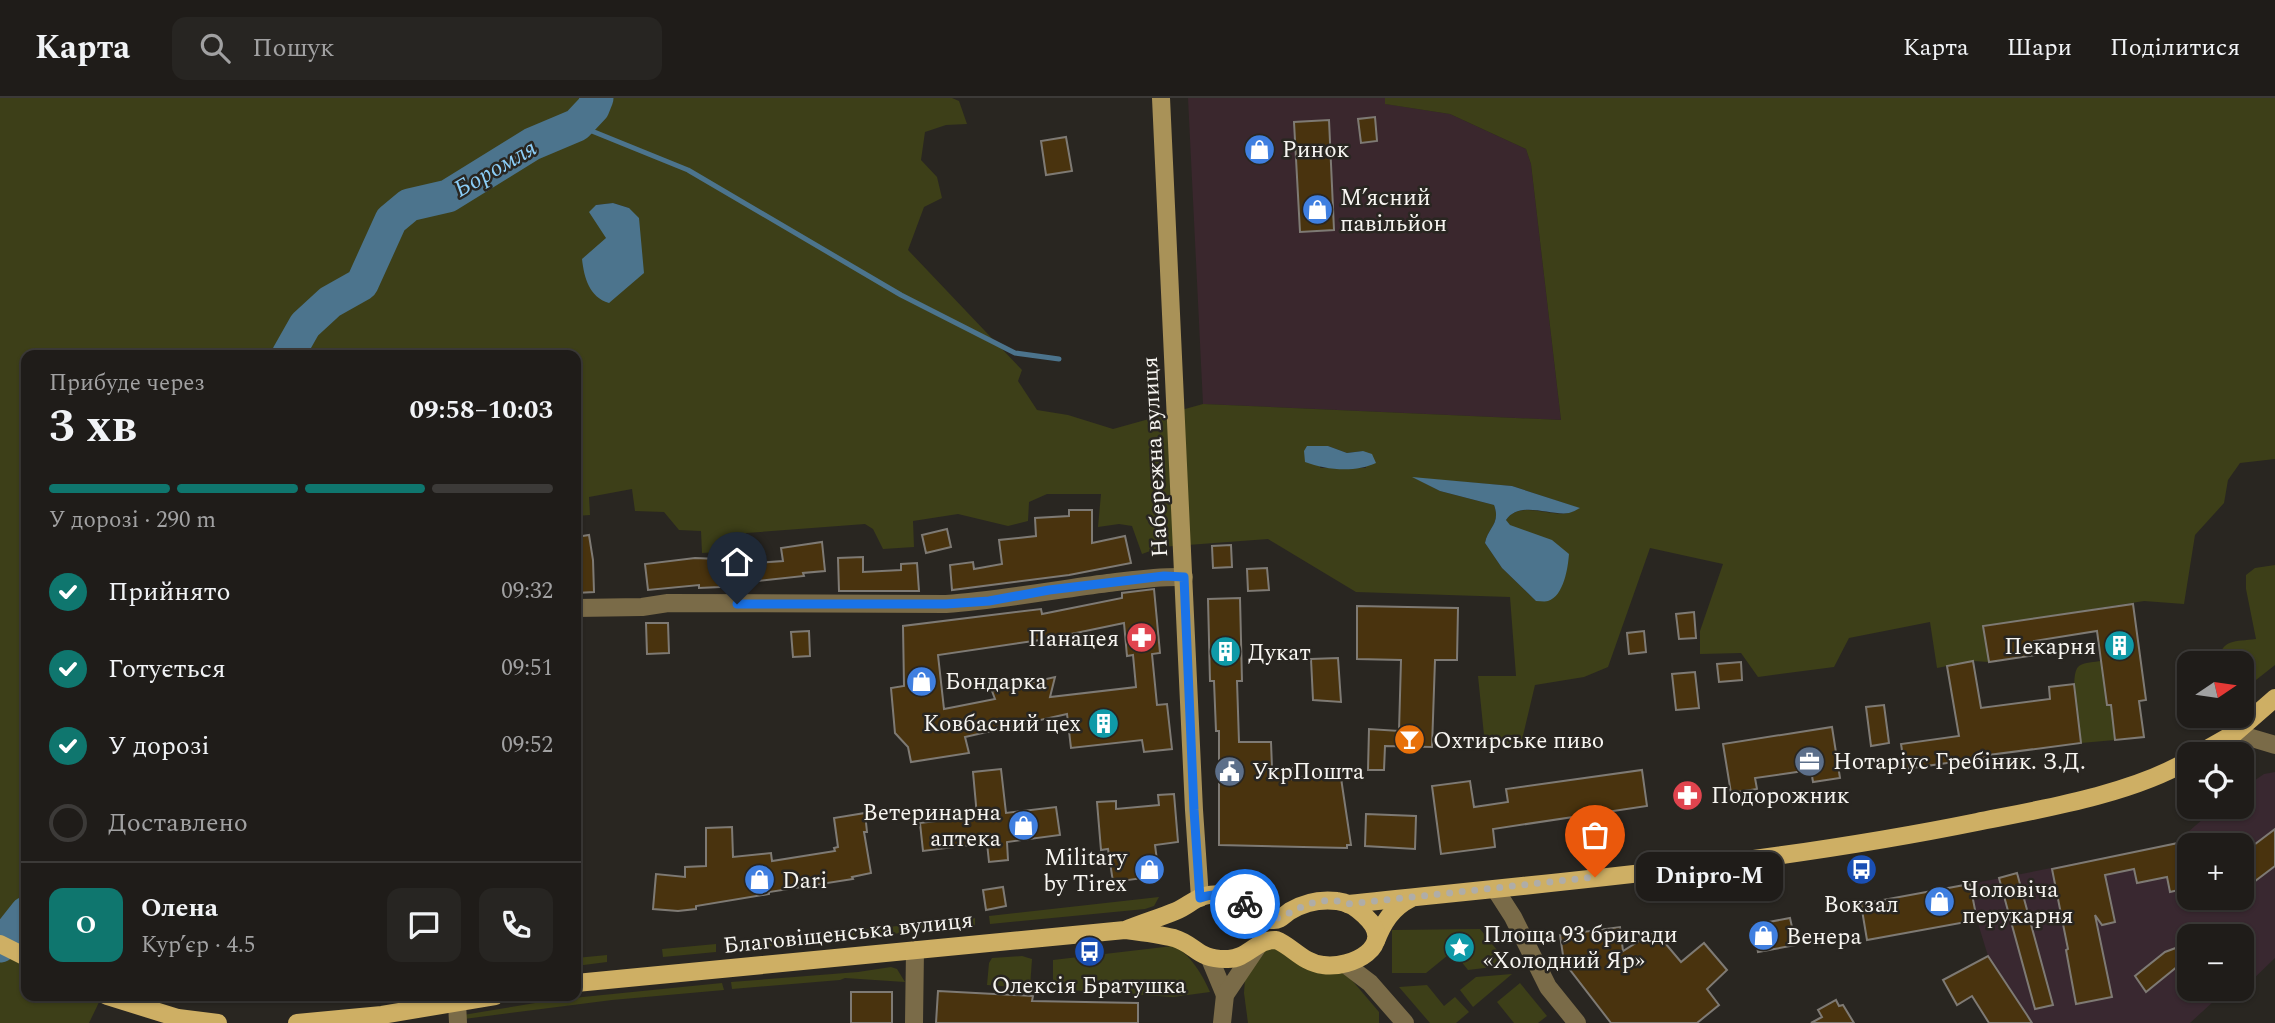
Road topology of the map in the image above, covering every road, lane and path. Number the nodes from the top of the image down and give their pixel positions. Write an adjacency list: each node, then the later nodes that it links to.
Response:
1 (1161, 98): 2 (main road, Набережна вулиця)
2 (1184, 577): 3 (street); 11 (main road, Набережна вулиця)
3 (581, 608)
4 (2275, 698): 5 (main road)
5 (2235, 733): 6 (main road); 7 (street)
6 (2219, 742)
7 (2275, 745)
8 (2177, 765): 9 (main road)
9 (1495, 889): 10 (main road); 35 (street)
10 (1412, 897): 12 (main road); 18 (main road)
11 (1200, 898): 12 (main road, Благовіщенська вулиця); 13 (main road, Благовіщенська вулиця)
12 (1348, 904): 18 (main road)
13 (1174, 912): 14 (main road, Благовіщенська вулиця); 15 (main road)
14 (1125, 930): 15 (main road, Благовіщенська вулиця); 19 (main road, Благовіщенська вулиця)
15 (1176, 938): 21 (main road, Благовіщенська вулиця)
16 (1261, 942): 21 (main road); 22 (main road); 25 (street)
17 (0, 944): 20 (main road)
18 (1373, 946): 22 (main road); 24 (street)
19 (915, 950): 23 (main road, Благовіщенська вулиця); 32 (street)
20 (21, 954)
21 (1210, 959): 25 (street)
22 (1345, 964): 24 (street)
23 (581, 983)
24 (1370, 983): 34 (street)
25 (1225, 995): 33 (street)
26 (123, 1001): 29 (main road)
27 (463, 1001): 28 (main road)
28 (457, 1002): 30 (main road); 31 (street)
29 (218, 1023)
30 (297, 1023)
31 (458, 1023)
32 (914, 1023)
33 (1222, 1023)
34 (1405, 1023)
35 (1577, 1023)

